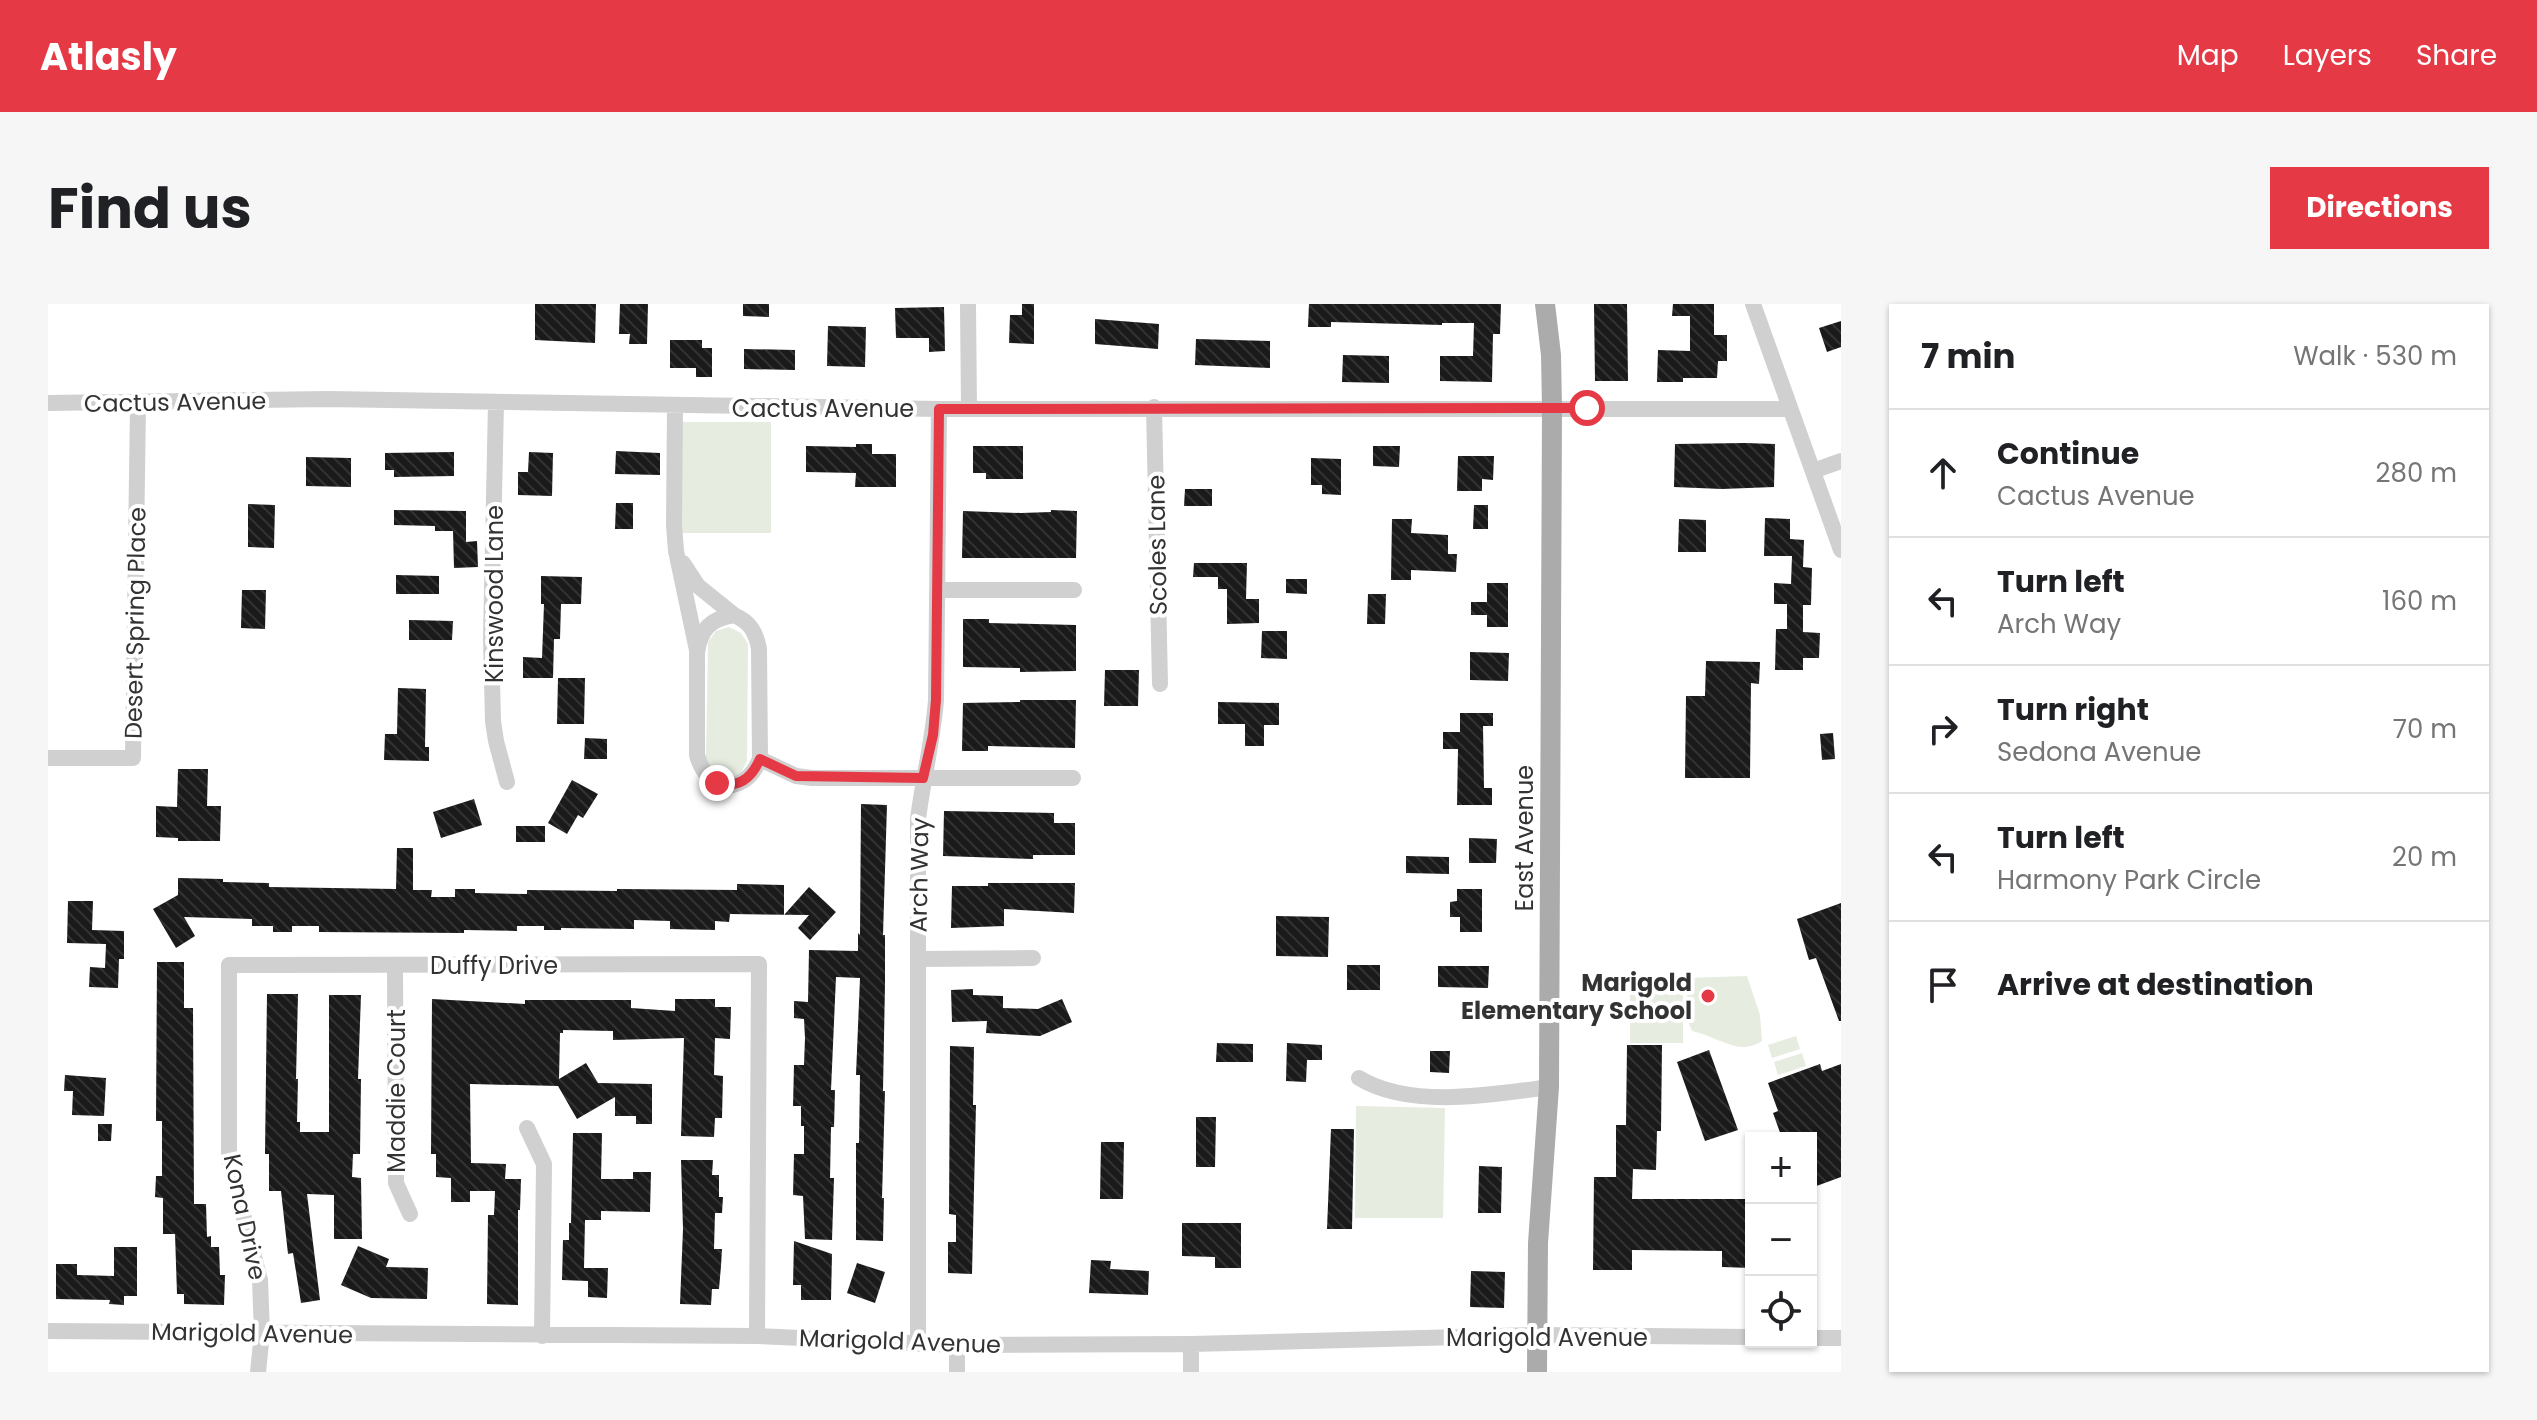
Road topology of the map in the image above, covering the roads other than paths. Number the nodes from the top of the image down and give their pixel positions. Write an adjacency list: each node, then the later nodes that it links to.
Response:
1 (968, 304): 9 (street)
2 (1545, 304): 10 (main road, East Avenue)
3 (1753, 304): 12 (street)
4 (48, 403): 6 (street, Cactus Avenue)
5 (496, 403): 6 (street, Cactus Avenue); 7 (street, Cactus Avenue); 26 (street, Kinswood Lane)
6 (138, 404): 22 (street, Desert Spring Place)
7 (675, 406): 11 (street, Cactus Avenue); 16 (street)
8 (1154, 407): 9 (street, Cactus Avenue); 10 (street, Cactus Avenue); 21 (street, Scoles Lane)
9 (969, 408): 11 (street, Cactus Avenue)
10 (1552, 408): 12 (street, Cactus Avenue); 32 (main road, East Avenue)
11 (939, 409): 17 (street, Arch Way)
12 (1790, 409): 14 (street)
13 (1841, 461): 14 (street)
14 (1813, 471): 15 (street)
15 (1841, 550)
16 (676, 551): 19 (street); 20 (street)
17 (937, 590): 18 (street); 24 (street, Arch Way)
18 (1074, 590)
19 (734, 615): 20 (street); 23 (street)
20 (697, 652): 23 (street)
21 (1160, 684)
22 (48, 758)
23 (760, 759): 24 (street)
24 (923, 778): 25 (street); 28 (street, Arch Way)
25 (1073, 778)
26 (507, 782)
27 (1033, 958): 28 (street)
28 (918, 959): 43 (street, Arch Way)
29 (229, 965): 30 (street, Duffy Drive); 36 (street, Kona Drive)
30 (395, 965): 34 (street, Maddie Court); 39 (street, Duffy Drive)
31 (1359, 1078): 32 (street)
32 (1549, 1087): 37 (main road, East Avenue)
33 (527, 1128): 38 (street)
34 (410, 1214)
35 (48, 1331): 36 (street, Marigold Avenue)
36 (262, 1333): 38 (street, Marigold Avenue); 46 (street, Kona Drive)
37 (1537, 1335): 40 (street, Marigold Avenue); 44 (street, Marigold Avenue); 49 (main road, East Avenue)
38 (542, 1336): 39 (street, Marigold Avenue)
39 (757, 1336): 43 (street, Marigold Avenue)
40 (1745, 1337)
41 (1817, 1338): 42 (street)
42 (1841, 1338)
43 (918, 1344): 45 (street, Marigold Avenue)
44 (1191, 1344): 45 (street, Marigold Avenue); 48 (street)
45 (957, 1345): 47 (street)
46 (258, 1372)
47 (957, 1372)
48 (1191, 1372)
49 (1537, 1372)

